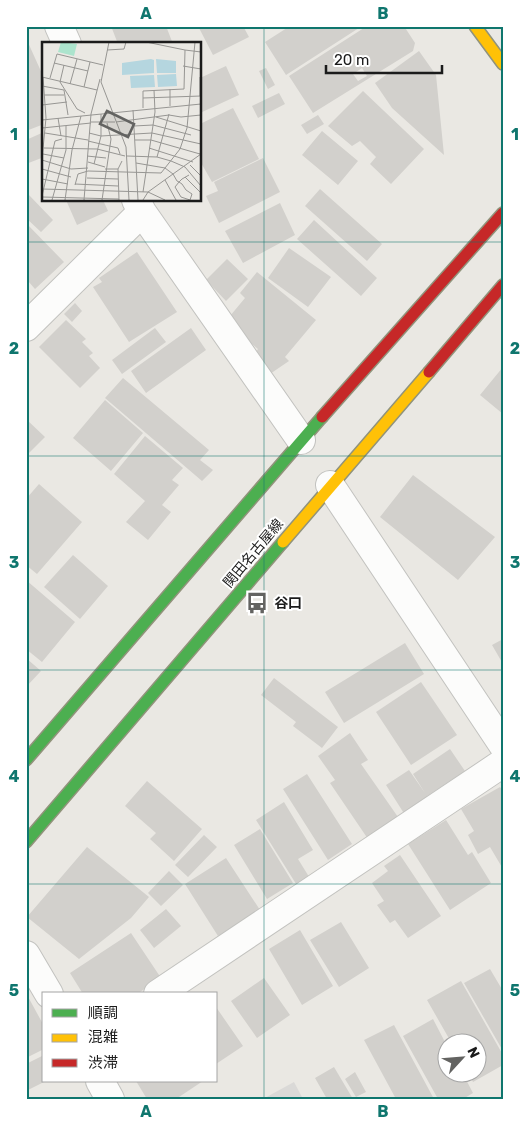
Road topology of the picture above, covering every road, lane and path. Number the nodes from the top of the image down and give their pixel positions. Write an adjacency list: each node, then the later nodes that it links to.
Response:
1 (59, 26): 3 (street)
2 (475, 26): 4 (main road)
3 (66, 42)
4 (503, 64)
5 (139, 206): 8 (street); 9 (street)
6 (503, 213): 9 (main road)
7 (503, 285): 10 (main road, 関田名古屋線)
8 (26, 327)
9 (301, 440): 12 (main road)
10 (330, 486): 11 (street); 14 (main road, 関田名古屋線)
11 (503, 744)
12 (26, 760)
13 (503, 763): 17 (street)
14 (26, 842)
15 (26, 954): 16 (street)
16 (48, 992)
17 (161, 992)
18 (101, 1082): 19 (street)
19 (110, 1099)

